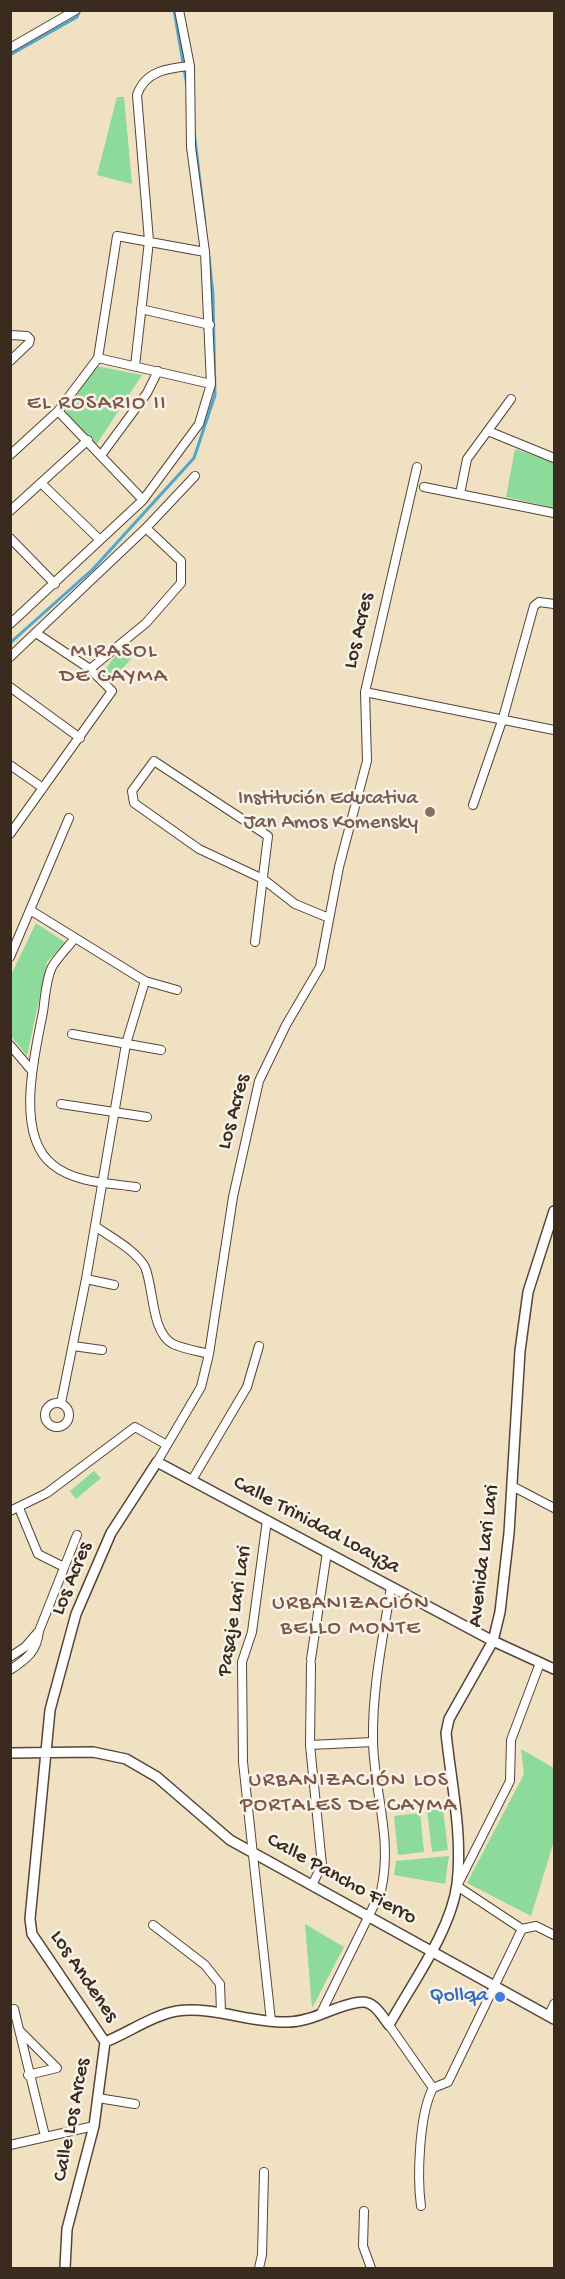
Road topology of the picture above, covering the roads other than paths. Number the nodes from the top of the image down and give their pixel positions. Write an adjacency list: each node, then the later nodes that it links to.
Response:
1 (76, 10): 3 (street)
2 (179, 10): 4 (street)
3 (10, 48)
4 (190, 66): 5 (street); 6 (street)
5 (149, 241): 6 (street); 7 (street); 10 (street)
6 (205, 252): 8 (street)
7 (141, 309): 8 (street); 12 (street)
8 (210, 325): 14 (street)
9 (10, 335): 11 (street)
10 (98, 358): 12 (street); 16 (street)
11 (10, 361)
12 (135, 366): 13 (street)
13 (158, 371): 14 (street); 19 (street)
14 (211, 384): 27 (street)
15 (510, 399): 17 (street)
16 (58, 411): 18 (street); 20 (street)
17 (488, 431): 21 (street); 26 (street)
18 (88, 440): 19 (street); 24 (street)
19 (102, 454): 27 (street)
20 (10, 455)
21 (555, 458)
22 (417, 467): 40 (street, Los Acres)
23 (195, 477): 30 (street)
24 (41, 483): 28 (street); 32 (street)
25 (424, 487): 26 (street)
26 (460, 494): 29 (street)
27 (144, 500): 32 (street)
28 (10, 512)
29 (555, 513)
30 (146, 528): 36 (street); 38 (street)
31 (10, 538): 33 (street)
32 (100, 540): 33 (street)
33 (55, 584): 35 (street)
34 (555, 604): 41 (street)
35 (11, 624)
36 (36, 633): 37 (street); 38 (street)
37 (10, 657)
38 (90, 669): 43 (street)
39 (10, 687): 43 (street)
40 (365, 692): 41 (street); 51 (street, Los Acres)
41 (503, 718): 42 (street); 46 (street)
42 (555, 730)
43 (80, 738): 45 (street)
44 (10, 765): 45 (street)
45 (43, 788): 48 (street)
46 (473, 805)
47 (69, 818): 50 (street)
48 (10, 834)
49 (263, 879): 49 (street); 51 (street); 53 (street)
50 (30, 910): 52 (street); 54 (street)
51 (329, 918): 74 (street, Los Acres)
52 (75, 938): 55 (street); 61 (street)
53 (255, 942)
54 (10, 957)
55 (145, 981): 56 (street); 58 (street)
56 (177, 990)
57 (72, 1034): 58 (street)
58 (126, 1044): 60 (street); 63 (street)
59 (10, 1045): 61 (street)
60 (161, 1050)
61 (32, 1071): 65 (street)
62 (61, 1104): 63 (street)
63 (114, 1112): 64 (street); 65 (street)
64 (147, 1117)
65 (102, 1182): 66 (street); 68 (street)
66 (136, 1187)
67 (555, 1211): 79 (street, Avenida Lari Lari)
68 (95, 1226): 69 (street); 74 (street)
69 (86, 1279): 70 (street); 71 (street)
70 (114, 1285)
71 (73, 1346): 73 (street); 75 (street)
72 (259, 1346): 78 (street)
73 (102, 1350)
74 (209, 1354): 76 (street, Los Acres)
75 (61, 1403)
76 (167, 1445): 77 (street, Los Acres); 80 (street)
77 (157, 1462): 78 (street, Calle Trinidad Loayza); 96 (street, Los Acres)
78 (192, 1480): 83 (street, Calle Trinidad Loayza)
79 (512, 1486): 81 (street); 89 (street, Avenida Lari Lari)
80 (19, 1508): 82 (street); 86 (street)
81 (555, 1508)
82 (10, 1511)
83 (267, 1520): 85 (street, Calle Trinidad Loayza); 98 (street, Pasaje Lari Lari)
84 (77, 1535): 86 (street)
85 (327, 1552): 87 (street, Calle Trinidad Loayza); 95 (street)
86 (64, 1567): 88 (street)
87 (392, 1587): 89 (street, Calle Trinidad Loayza); 94 (street)
88 (39, 1631): 90 (street); 93 (street)
89 (493, 1641): 91 (street, Calle Trinidad Loayza); 99 (street, Avenida Lari Lari)
90 (10, 1657)
91 (540, 1663): 92 (street, Calle Trinidad Loayza); 100 (street)
92 (555, 1669)
93 (10, 1670)
94 (373, 1742): 95 (street); 103 (street)
95 (310, 1745): 101 (street)
96 (47, 1752): 97 (street, Calle Pancho Fierro); 98 (street, Calle Pancho Fierro); 117 (street, Los Andenes)
97 (10, 1753)
98 (252, 1852): 101 (street, Calle Pancho Fierro); 114 (street)
99 (459, 1857): 100 (street); 102 (street, Avenida Lari Lari)
100 (468, 1863): 102 (street)
101 (312, 1885): 103 (street, Calle Pancho Fierro)
102 (457, 1886): 105 (street); 107 (street, Avenida Lari Lari)
103 (369, 1915): 107 (street, Calle Pancho Fierro); 112 (street)
104 (153, 1925): 111 (street)
105 (522, 1929): 106 (street); 108 (street)
106 (555, 1935)
107 (431, 1949): 108 (street, Calle Pancho Fierro); 115 (street, Avenida Lari Lari)
108 (496, 1986): 113 (street, Calle Pancho Fierro); 119 (street)
109 (555, 2004): 113 (street)
110 (14, 2009): 116 (street)
111 (221, 2012): 114 (street, Calle Los Arces); 117 (street, Calle Los Arces)
112 (320, 2016): 114 (street, Calle Los Arces); 115 (street, Calle Los Arces)
113 (552, 2017)
114 (271, 2021)
115 (389, 2025): 119 (street, Calle Los Arces)
116 (20, 2031): 118 (street); 118 (street)
117 (105, 2042): 120 (street, Calle Los Arces)
118 (28, 2075): 123 (street)
119 (433, 2088): 126 (street)
120 (98, 2098): 121 (street); 122 (street, Calle Los Arces)
121 (135, 2104)
122 (94, 2126): 123 (street); 128 (street, Calle Los Arces)
123 (45, 2136): 124 (street)
124 (10, 2145)
125 (264, 2172): 129 (street)
126 (421, 2206)
127 (364, 2211): 130 (street)
128 (65, 2268)
129 (258, 2268)
130 (371, 2268)

